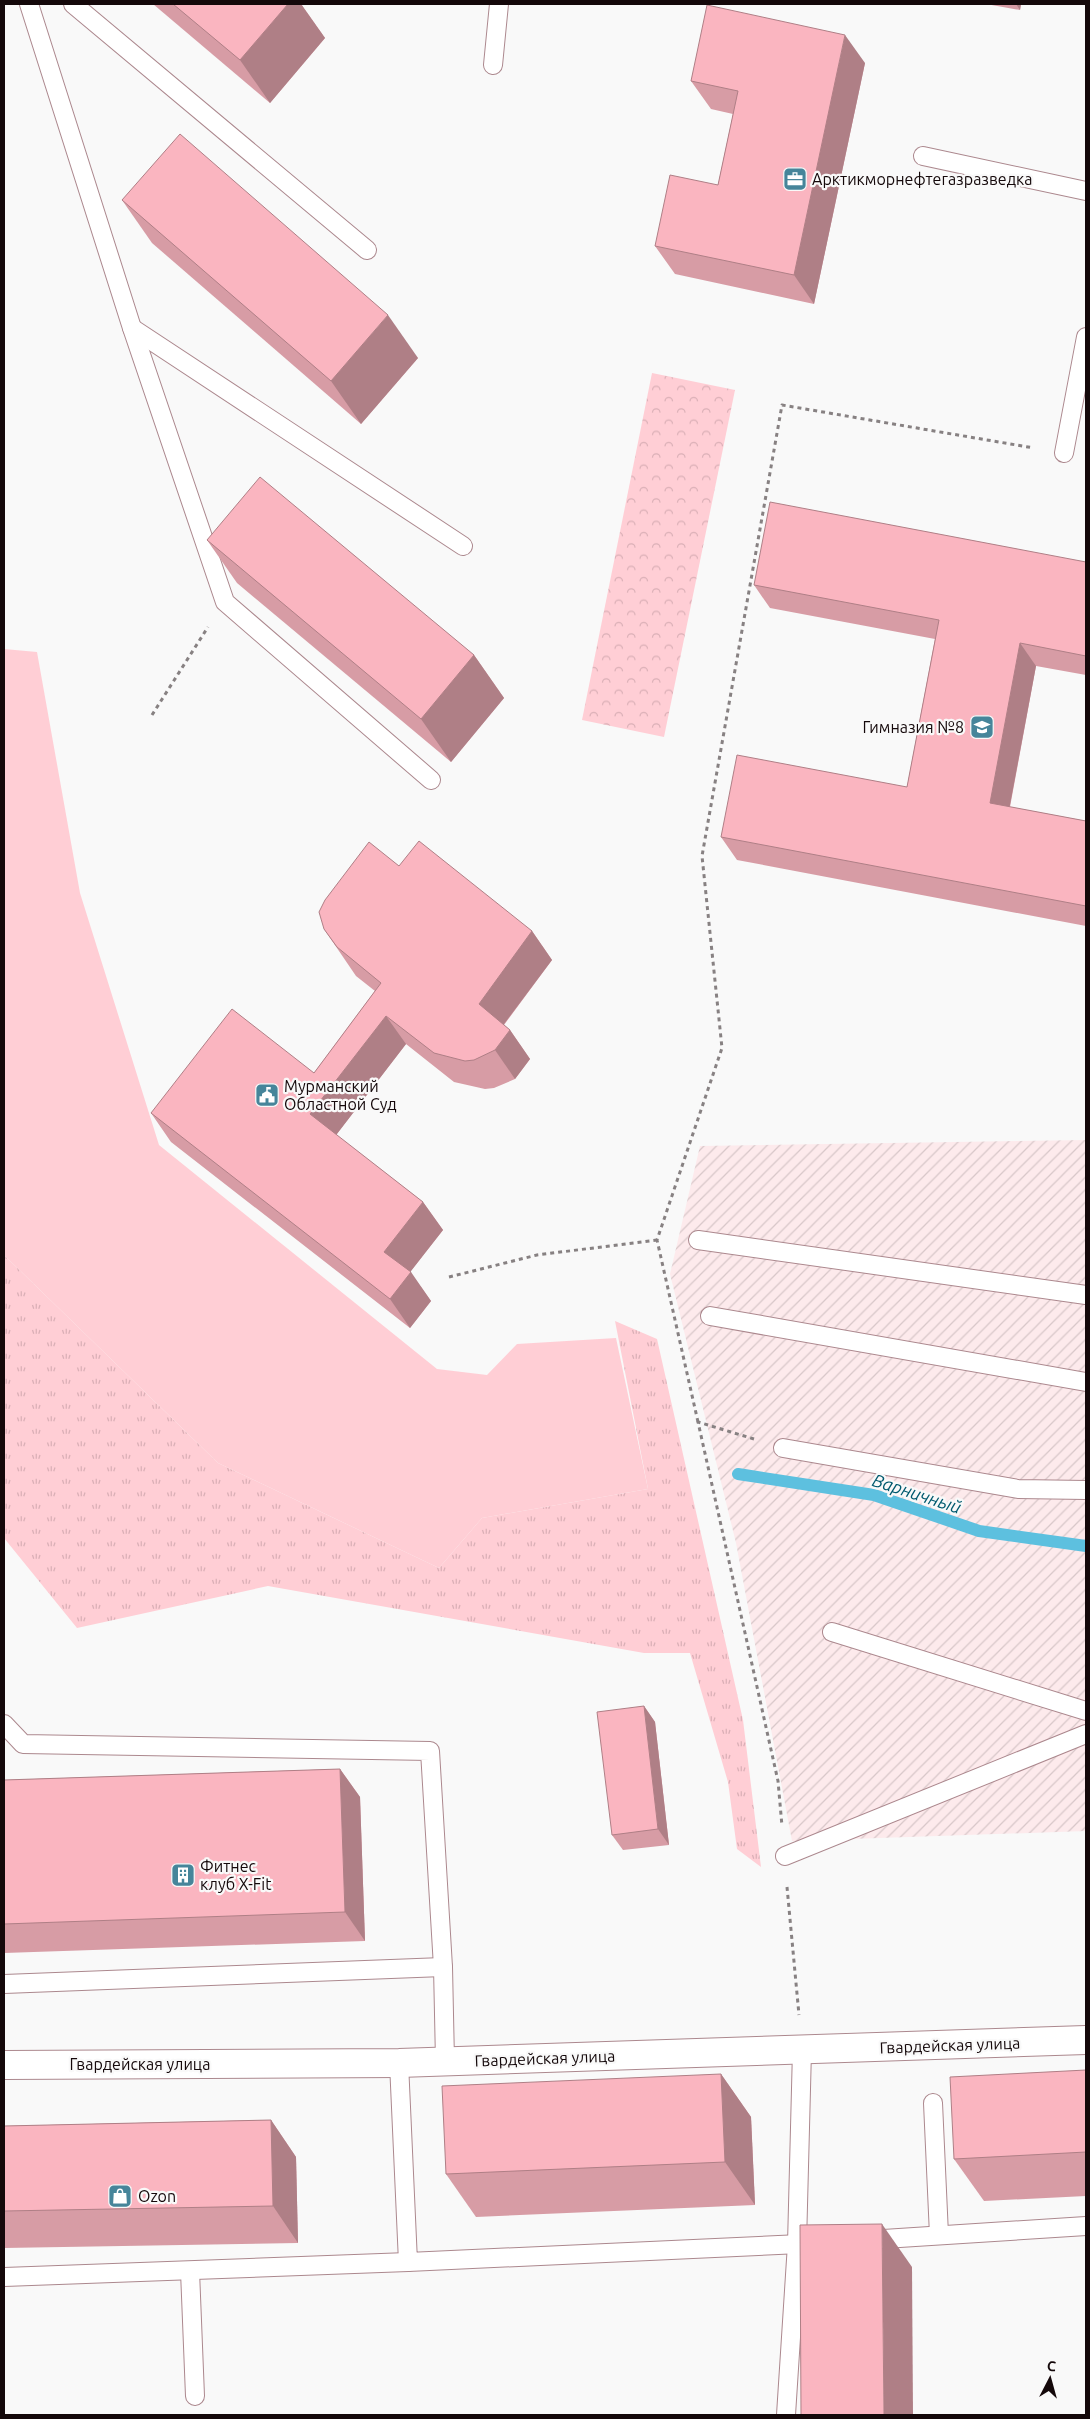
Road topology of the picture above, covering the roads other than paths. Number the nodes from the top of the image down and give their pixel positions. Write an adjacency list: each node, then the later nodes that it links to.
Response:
1 (29, 4): 8 (lane)
2 (74, 4): 7 (lane)
3 (499, 4): 4 (lane)
4 (494, 65)
5 (923, 156): 6 (lane)
6 (1086, 191)
7 (367, 250)
8 (132, 328): 11 (lane); 12 (lane)
9 (1086, 336): 10 (lane)
10 (1064, 453)
11 (463, 546)
12 (432, 780)
13 (698, 1240): 14 (lane)
14 (1086, 1295)
15 (710, 1316): 16 (lane)
16 (1086, 1382)
17 (783, 1448): 18 (lane)
18 (1086, 1490)
19 (832, 1632): 20 (lane)
20 (1086, 1711)
21 (4, 1724): 24 (lane)
22 (1086, 1734): 23 (lane)
23 (785, 1856)
24 (443, 1967): 25 (lane); 28 (lane)
25 (4, 1984)
26 (1086, 2040): 27 (street, Гвардейская улица)
27 (802, 2050): 28 (street, Гвардейская улица); 36 (lane)
28 (445, 2061): 29 (street, Гвардейская улица)
29 (399, 2063): 30 (street, Гвардейская улица); 37 (lane)
30 (4, 2065)
31 (933, 2103): 33 (lane)
32 (1086, 2226): 33 (lane)
33 (938, 2235): 34 (lane)
34 (854, 2241)
35 (835, 2242): 36 (lane)
36 (797, 2244): 37 (lane); 41 (lane)
37 (408, 2262): 38 (lane)
38 (190, 2271): 39 (lane); 40 (lane)
39 (4, 2277)
40 (194, 2396)
41 (786, 2415)

